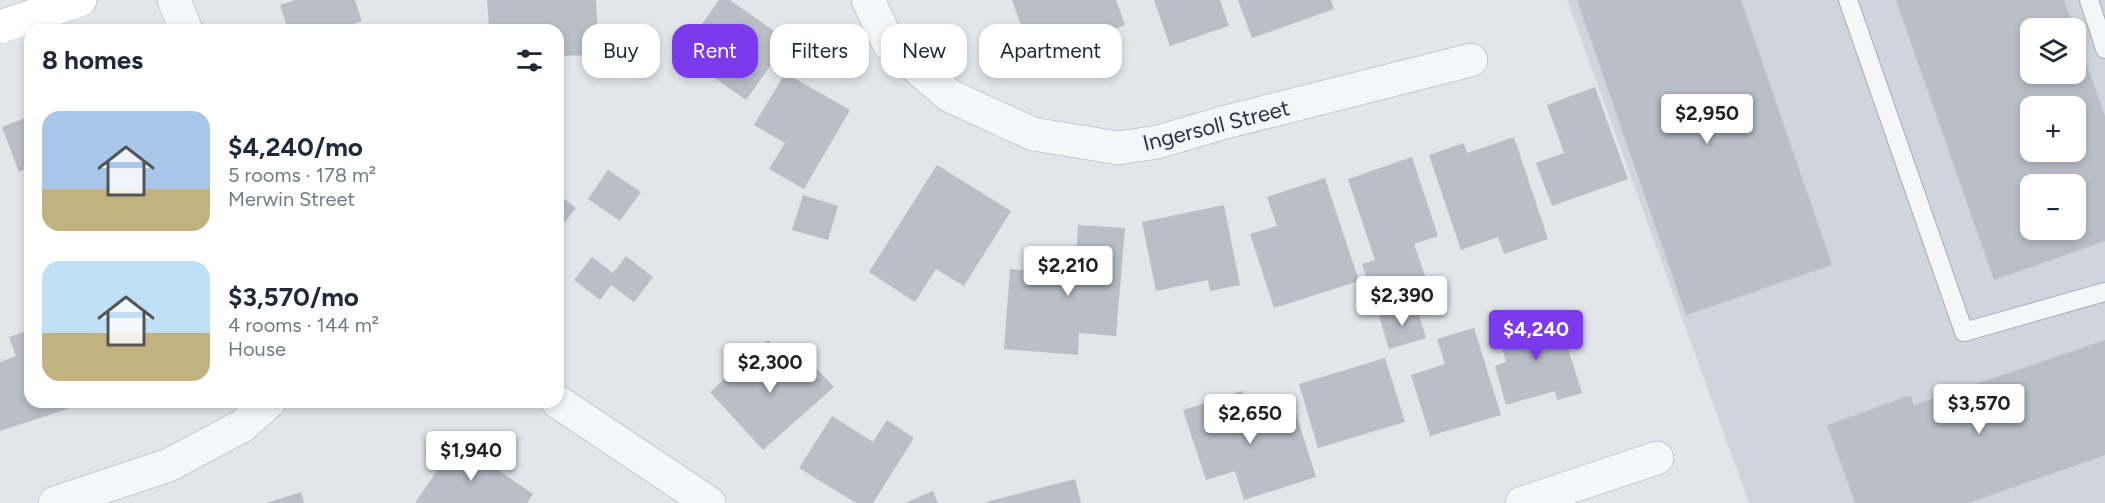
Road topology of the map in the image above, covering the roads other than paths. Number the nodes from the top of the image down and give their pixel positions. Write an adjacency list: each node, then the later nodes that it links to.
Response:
1 (80, 0): 7 (main road)
2 (174, 0): 6 (street)
3 (868, 0): 9 (street, Ingersoll Street)
4 (1848, 0): 10 (lane)
5 (2088, 0): 8 (lane)
6 (184, 24)
7 (0, 27)
8 (2105, 49)
9 (1471, 60)
10 (2105, 292)
11 (564, 406): 15 (street)
12 (262, 408): 14 (street)
13 (1657, 458): 16 (street)
14 (55, 503)
15 (709, 503)
16 (1522, 503)

